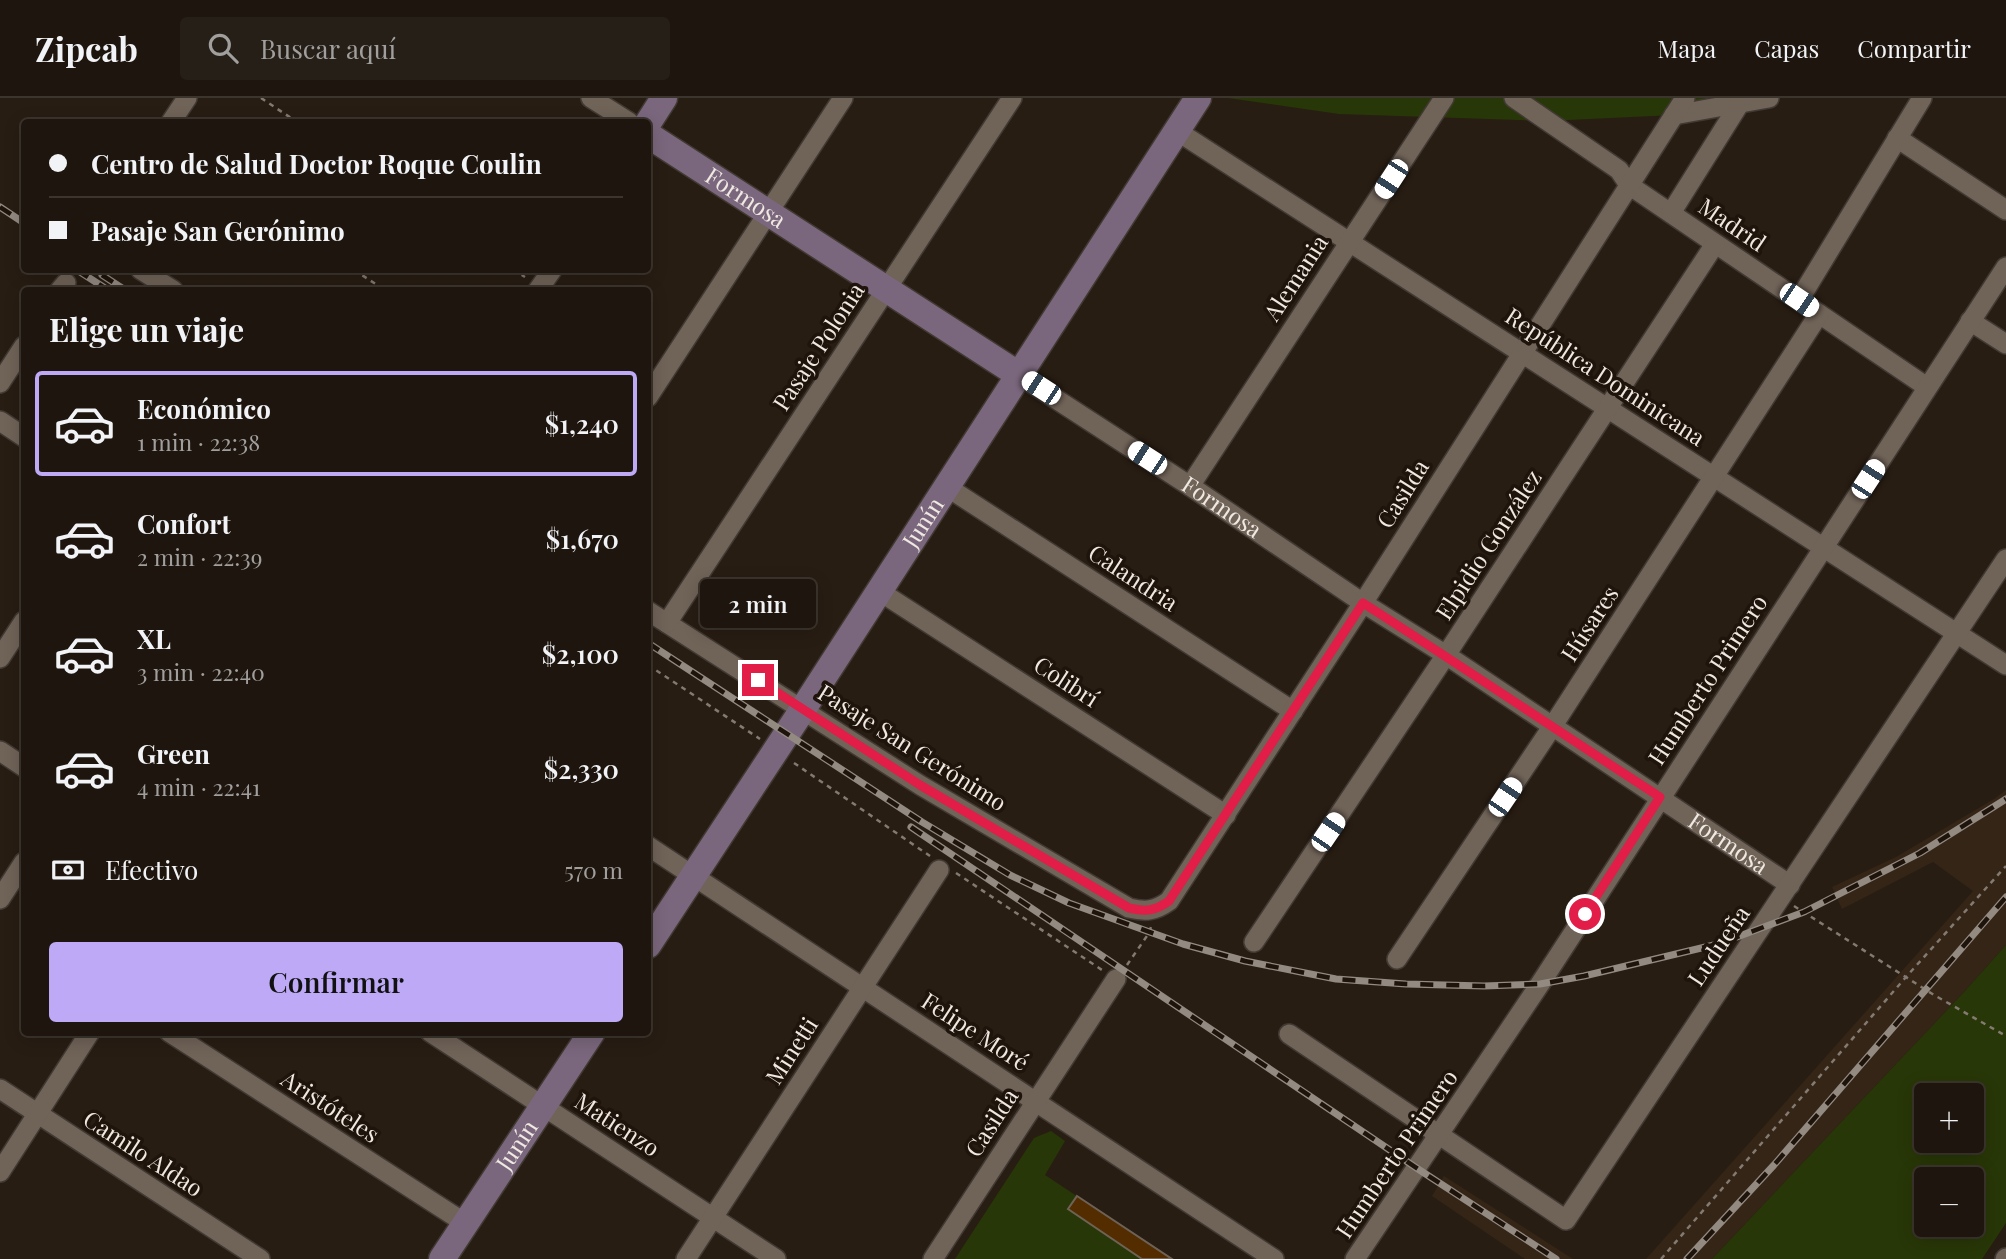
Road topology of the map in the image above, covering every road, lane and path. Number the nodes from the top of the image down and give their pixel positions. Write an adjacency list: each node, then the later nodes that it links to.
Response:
1 (187, 98): 15 (street)
2 (261, 98): 16 (path)
3 (591, 98): 17 (street)
4 (664, 98): 18 (main road)
5 (843, 98): 24 (street)
6 (1012, 98): 33 (street, Pasaje Polonia)
7 (1198, 98): 19 (main road, Junín)
8 (1444, 98): 26 (street, Alemania)
9 (1514, 98): 22 (street, Madrid)
10 (1685, 98): 14 (street, Casilda)
11 (1769, 98): 13 (street)
12 (1922, 98): 21 (street)
13 (1740, 103): 14 (street); 25 (street)
14 (1674, 115): 22 (street, Casilda)
15 (172, 119)
16 (292, 119)
17 (624, 119)
18 (650, 119)
19 (1177, 131): 26 (street, República Dominicana); 40 (main road, Junín)
20 (651, 137): 24 (main road, Formosa)
21 (1897, 138): 23 (street); 34 (street)
22 (1629, 185): 25 (street, Madrid); 39 (street, Casilda)
23 (2006, 210)
24 (768, 212): 33 (main road, Formosa); 43 (street)
25 (1671, 214): 27 (street, Madrid)
26 (1350, 242): 39 (street, República Dominicana); 48 (street, Alemania)
27 (1715, 244): 34 (street, Madrid); 44 (street, Elpidio González)
28 (2006, 267): 36 (street, Humberto Primero)
29 (146, 273): 31 (street)
30 (359, 273): 32 (path)
31 (168, 287)
32 (380, 287)
33 (887, 289): 40 (main road, Formosa); 55 (street, Pasaje Polonia)
34 (1799, 300): 35 (street, Madrid)
35 (1819, 314): 42 (street, Madrid); 47 (street, Húsares)
36 (1970, 321): 37 (street); 42 (street, Humberto Primero)
37 (2006, 344)
38 (21, 351): 41 (street)
39 (1522, 353): 44 (street, República Dominicana); 53 (street, Casilda)
40 (1019, 375): 48 (street, Formosa); 49 (main road, Junín)
41 (0, 383)
42 (1927, 387): 50 (street, Humberto Primero)
43 (651, 392)
44 (1608, 408): 47 (street, República Dominicana); 58 (street, Elpidio González)
45 (0, 421): 46 (street)
46 (21, 435)
47 (1715, 477): 50 (street, República Dominicana); 64 (street, Húsares)
48 (1190, 486): 53 (street, Formosa)
49 (947, 487): 52 (main road, Junín); 63 (street, Calandria)
50 (1823, 548): 57 (street, República Dominicana); 68 (street, Humberto Primero)
51 (2006, 559): 57 (street, Ludueña)
52 (879, 591): 62 (main road, Junín); 69 (street, Colibrí)
53 (1363, 603): 58 (street, Formosa); 63 (street, Casilda)
54 (651, 613): 55 (street, Pasaje San Gerónimo)
55 (667, 623): 62 (street, Pasaje San Gerónimo)
56 (21, 626): 59 (street)
57 (1957, 634): 60 (street, República Dominicana); 75 (street, Ludueña)
58 (1446, 655): 64 (street, Formosa); 79 (street, Elpidio González)
59 (0, 658)
60 (2006, 665)
61 (651, 666): 65 (path)
62 (803, 709): 65 (main road, Junín); 77 (street, Pasaje San Gerónimo)
63 (1293, 711): 69 (street, Casilda)
64 (1552, 727): 68 (street, Formosa); 80 (street, Húsares)
65 (775, 749): 71 (path); 74 (main road, Junín)
66 (0, 751): 67 (street)
67 (21, 765)
68 (1660, 797): 75 (street, Formosa); 94 (street, Humberto Primero)
69 (1226, 815): 77 (street, Casilda)
70 (651, 848): 74 (street, Felipe Moré)
71 (939, 865): 82 (path); 83 (street, Minetti)
72 (2006, 866): 81 (path)
73 (21, 867): 76 (street)
74 (692, 876): 78 (main road, Junín); 83 (street, Felipe Moré)
75 (1786, 891): 81 (path); 94 (street, Ludueña)
76 (0, 899)
77 (1156, 910): 82 (path)
78 (651, 941)
79 (1254, 942)
80 (1397, 959)
81 (1906, 977): 89 (path); 105 (path)
82 (1116, 979): 91 (street, Casilda)
83 (862, 988): 91 (street, Felipe Moré); 96 (street, Minetti)
84 (1289, 1034): 94 (street)
85 (87, 1036): 93 (street)
86 (175, 1036): 97 (street, Aristóteles)
87 (436, 1036): 92 (street, Matienzo)
88 (589, 1036): 92 (main road, Junín)
89 (2006, 1036)
90 (0, 1089): 93 (street, Camilo Aldao)
91 (1036, 1102): 102 (street, Casilda); 103 (street, Felipe Moré)
92 (544, 1107): 96 (street, Matienzo); 97 (main road, Junín)
93 (38, 1114): 95 (street); 98 (street, Camilo Aldao)
94 (1439, 1135): 104 (street, Humberto Primero)
95 (0, 1172)
96 (713, 1217): 100 (street, Minetti); 101 (street, Matienzo)
97 (465, 1223): 99 (main road, Junín)
98 (260, 1259)
99 (442, 1259)
100 (686, 1259)
101 (776, 1259)
102 (933, 1259)
103 (1275, 1259)
104 (1355, 1259)
105 (1661, 1259)

